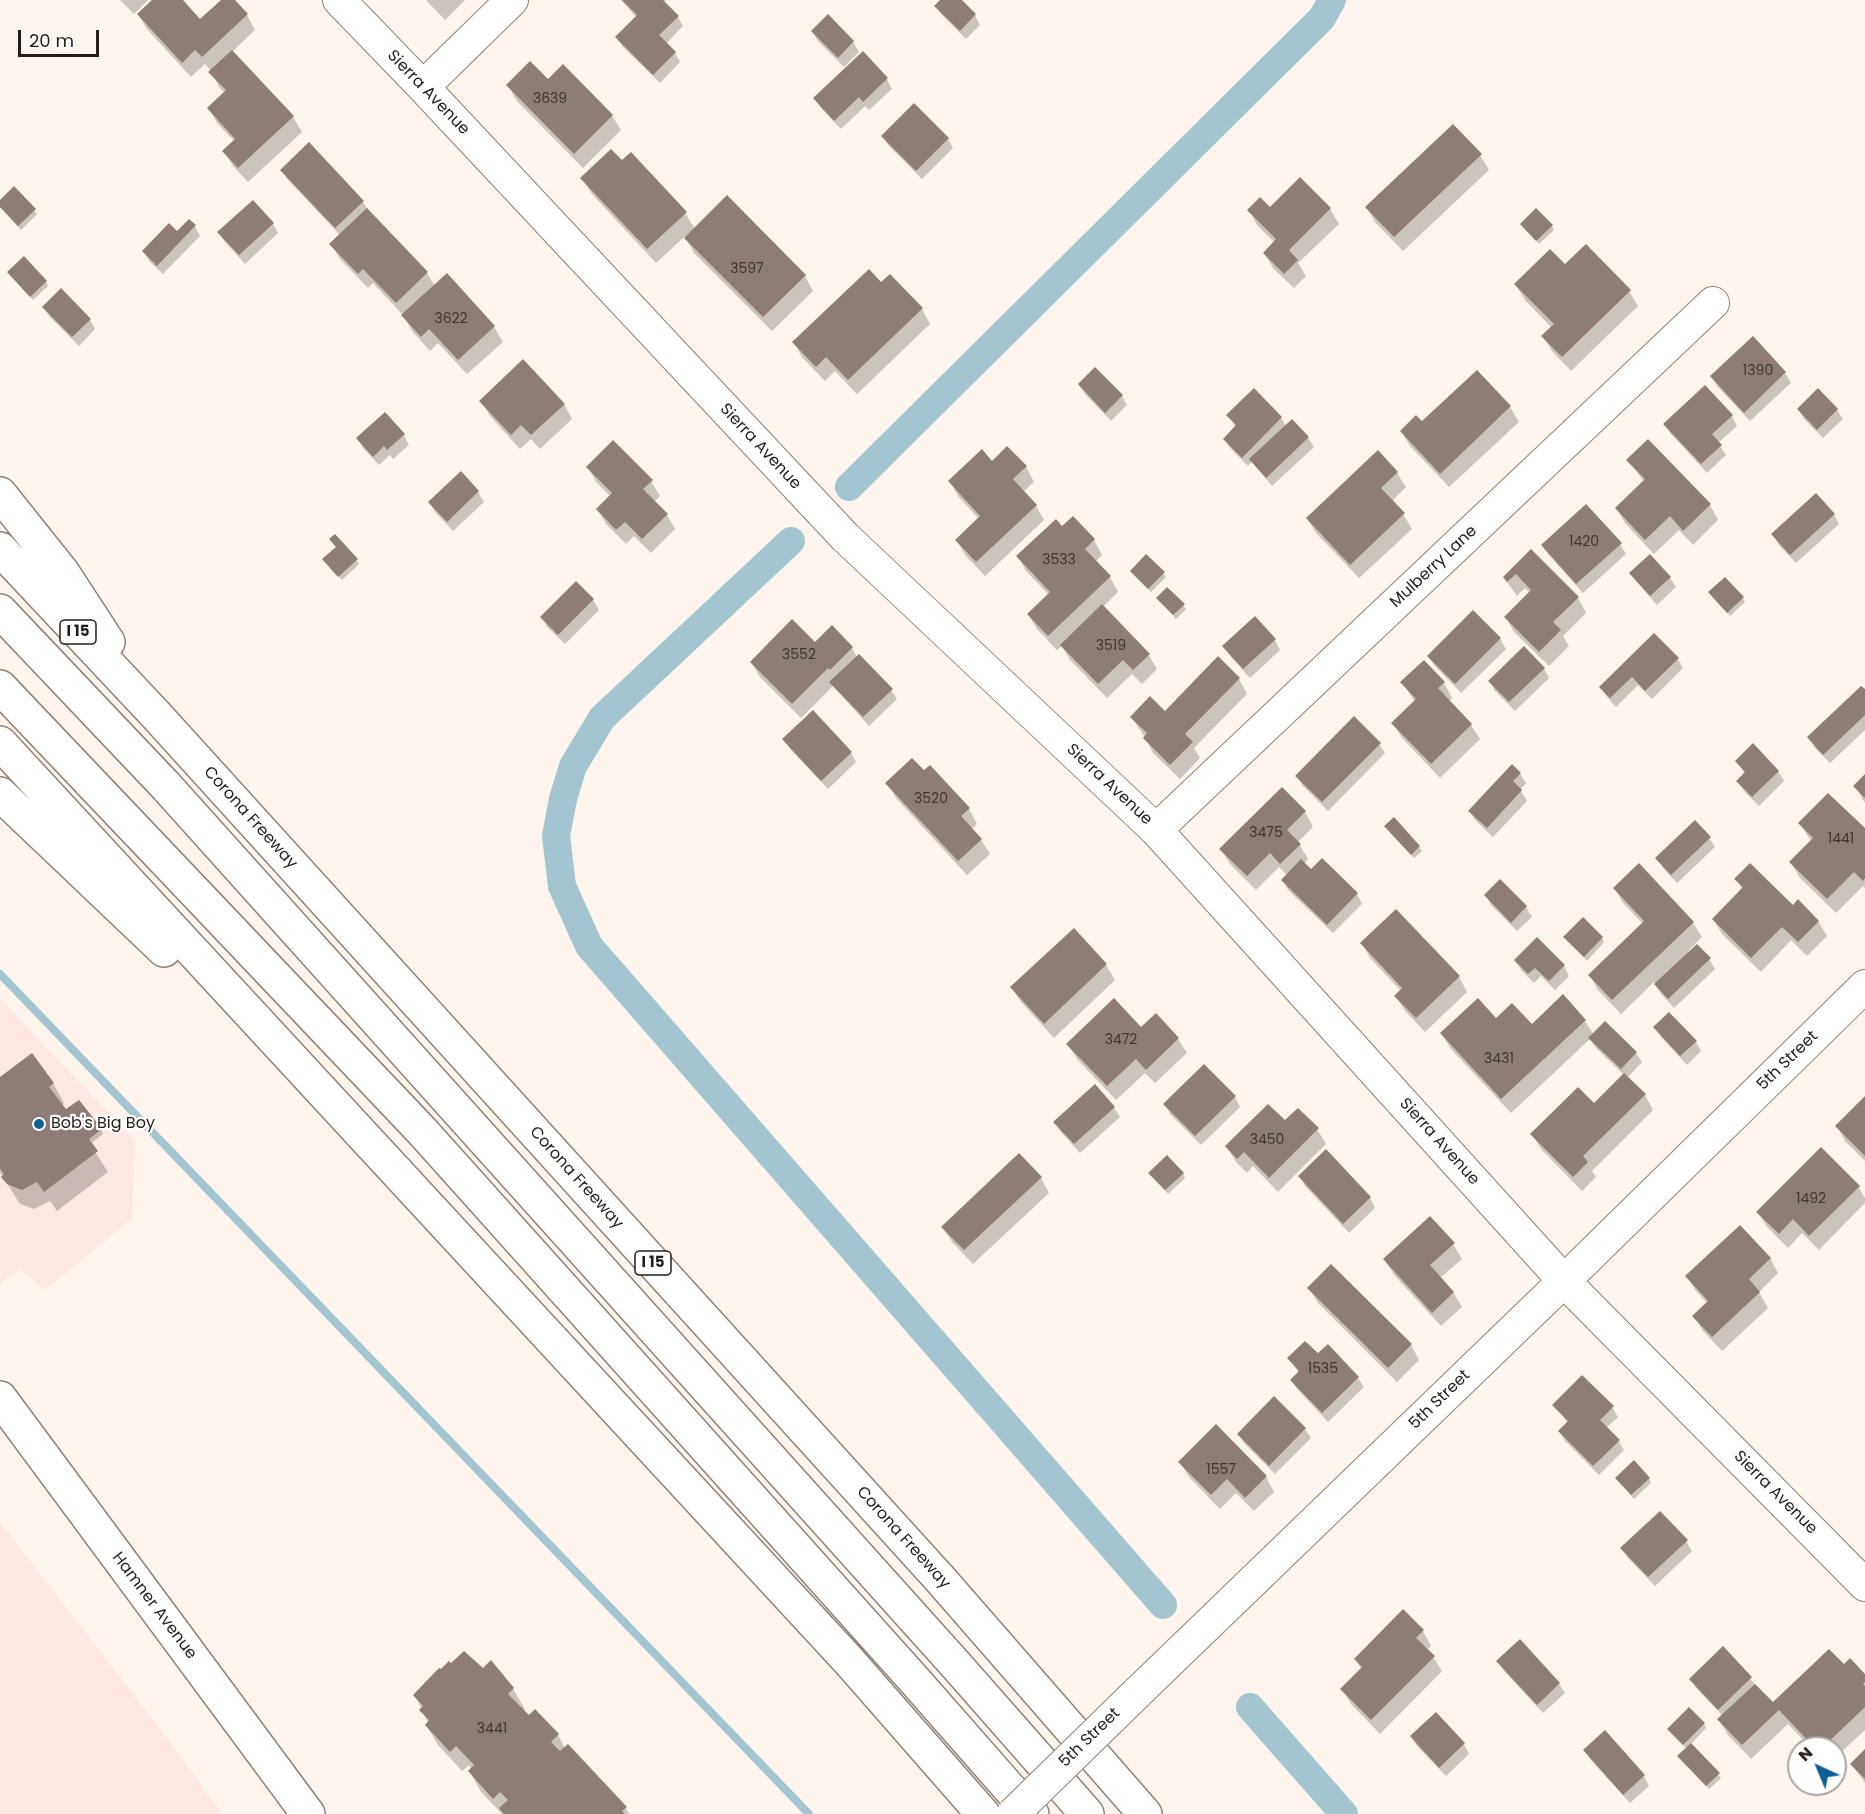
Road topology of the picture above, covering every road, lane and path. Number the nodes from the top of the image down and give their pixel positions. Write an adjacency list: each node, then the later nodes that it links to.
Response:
1 (339, 0): 3 (street, Sierra Avenue)
2 (512, 0): 3 (street)
3 (423, 87): 12 (street, Sierra Avenue)
4 (1713, 303): 12 (street, Mulberry Lane)
5 (0, 494): 9 (main road)
6 (0, 549): 9 (main road, Corona Freeway / I 15)
7 (0, 611): 22 (main road)
8 (0, 687): 21 (main road)
9 (157, 716): 23 (main road, Corona Freeway / I 15)
10 (0, 743): 14 (main road)
11 (0, 794): 14 (main road)
12 (1156, 830): 15 (street, Sierra Avenue)
13 (1865, 986): 15 (street, 5th Street)
14 (389, 1166): 19 (main road)
15 (1564, 1281): 17 (street, Sierra Avenue); 20 (street, 5th Street, bridge)
16 (0, 1398): 18 (main road, Hamner Avenue)
17 (1865, 1585)
18 (308, 1814)
19 (983, 1814)
20 (1013, 1814)
21 (1032, 1814)
22 (1087, 1814)
23 (1145, 1814)

